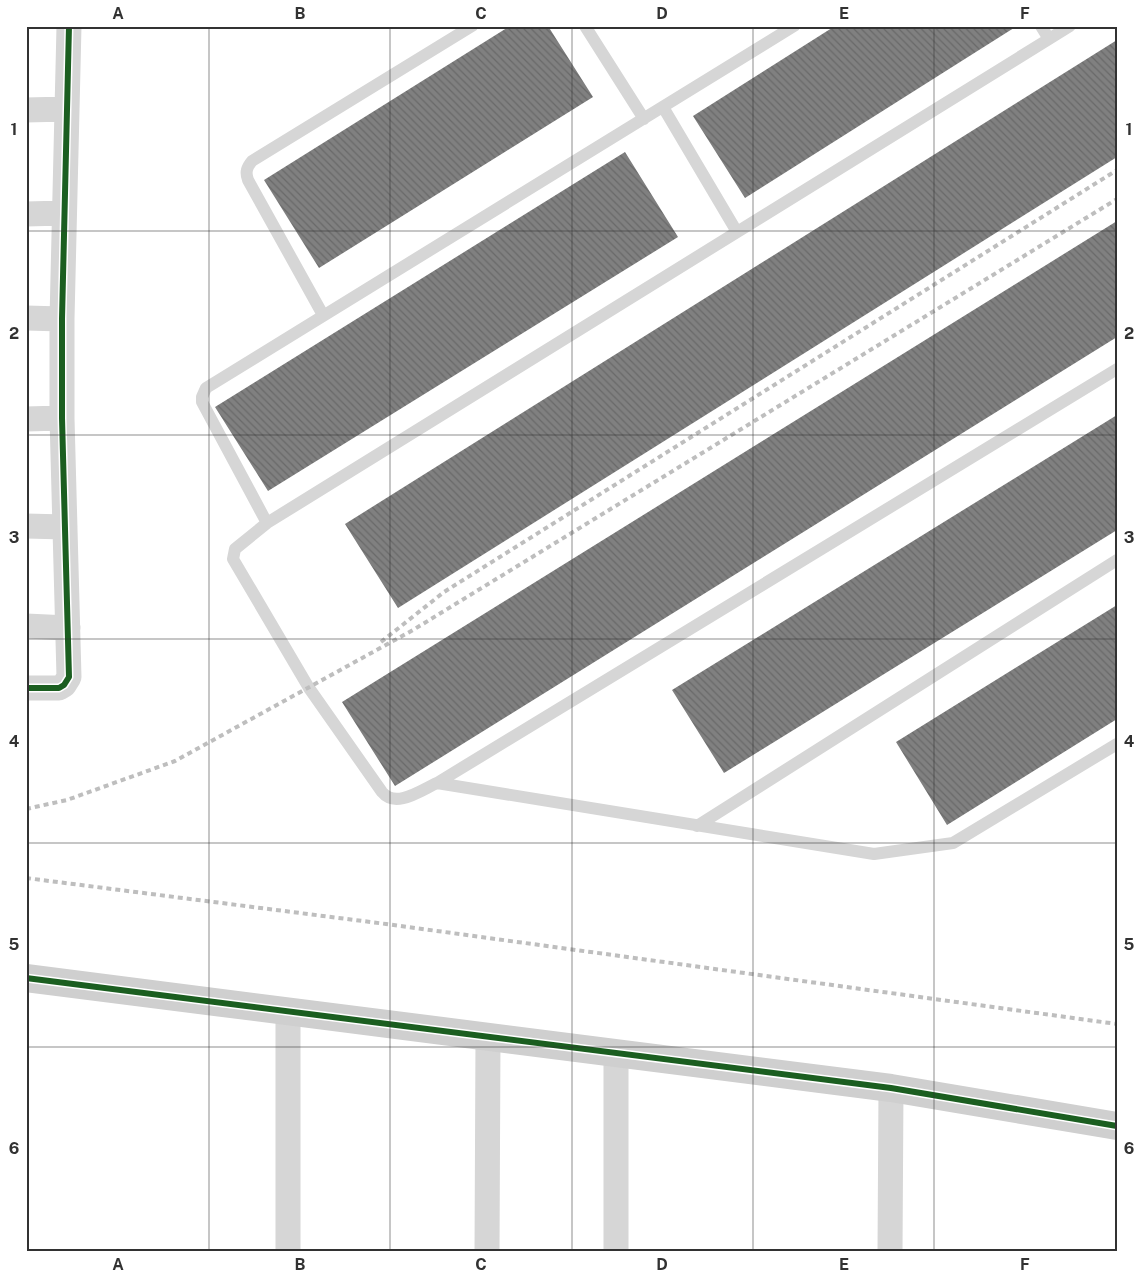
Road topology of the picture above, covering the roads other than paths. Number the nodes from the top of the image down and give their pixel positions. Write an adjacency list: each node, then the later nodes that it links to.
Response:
1 (69, 26): 9 (street)
2 (472, 26): 15 (lane)
3 (584, 26): 11 (lane)
4 (794, 26): 8 (lane)
5 (1041, 26): 7 (lane)
6 (1070, 26): 7 (lane)
7 (1049, 39): 14 (lane)
8 (663, 107): 11 (lane); 14 (lane)
9 (66, 108): 10 (street); 12 (street)
10 (26, 110)
11 (644, 119): 15 (lane)
12 (64, 213): 13 (street); 17 (street)
13 (26, 214)
14 (737, 232): 21 (lane)
15 (323, 315): 21 (lane)
16 (26, 318): 17 (street)
17 (62, 319): 19 (street)
18 (1117, 369): 29 (lane)
19 (62, 418): 20 (street); 23 (street)
20 (26, 419)
21 (267, 523): 29 (lane)
22 (26, 526): 23 (street)
23 (65, 527): 26 (street)
24 (1117, 560): 30 (lane)
25 (26, 626): 26 (street)
26 (68, 628): 27 (street)
27 (26, 688)
28 (1117, 744): 30 (lane)
29 (437, 783): 30 (lane)
30 (697, 826)
31 (26, 978): 32 (street)
32 (288, 1012): 33 (street); 37 (street)
33 (488, 1037): 34 (street); 38 (street)
34 (616, 1053): 35 (street); 39 (street)
35 (891, 1088): 36 (street); 40 (street)
36 (1117, 1126)
37 (288, 1252)
38 (487, 1252)
39 (616, 1252)
40 (890, 1252)

